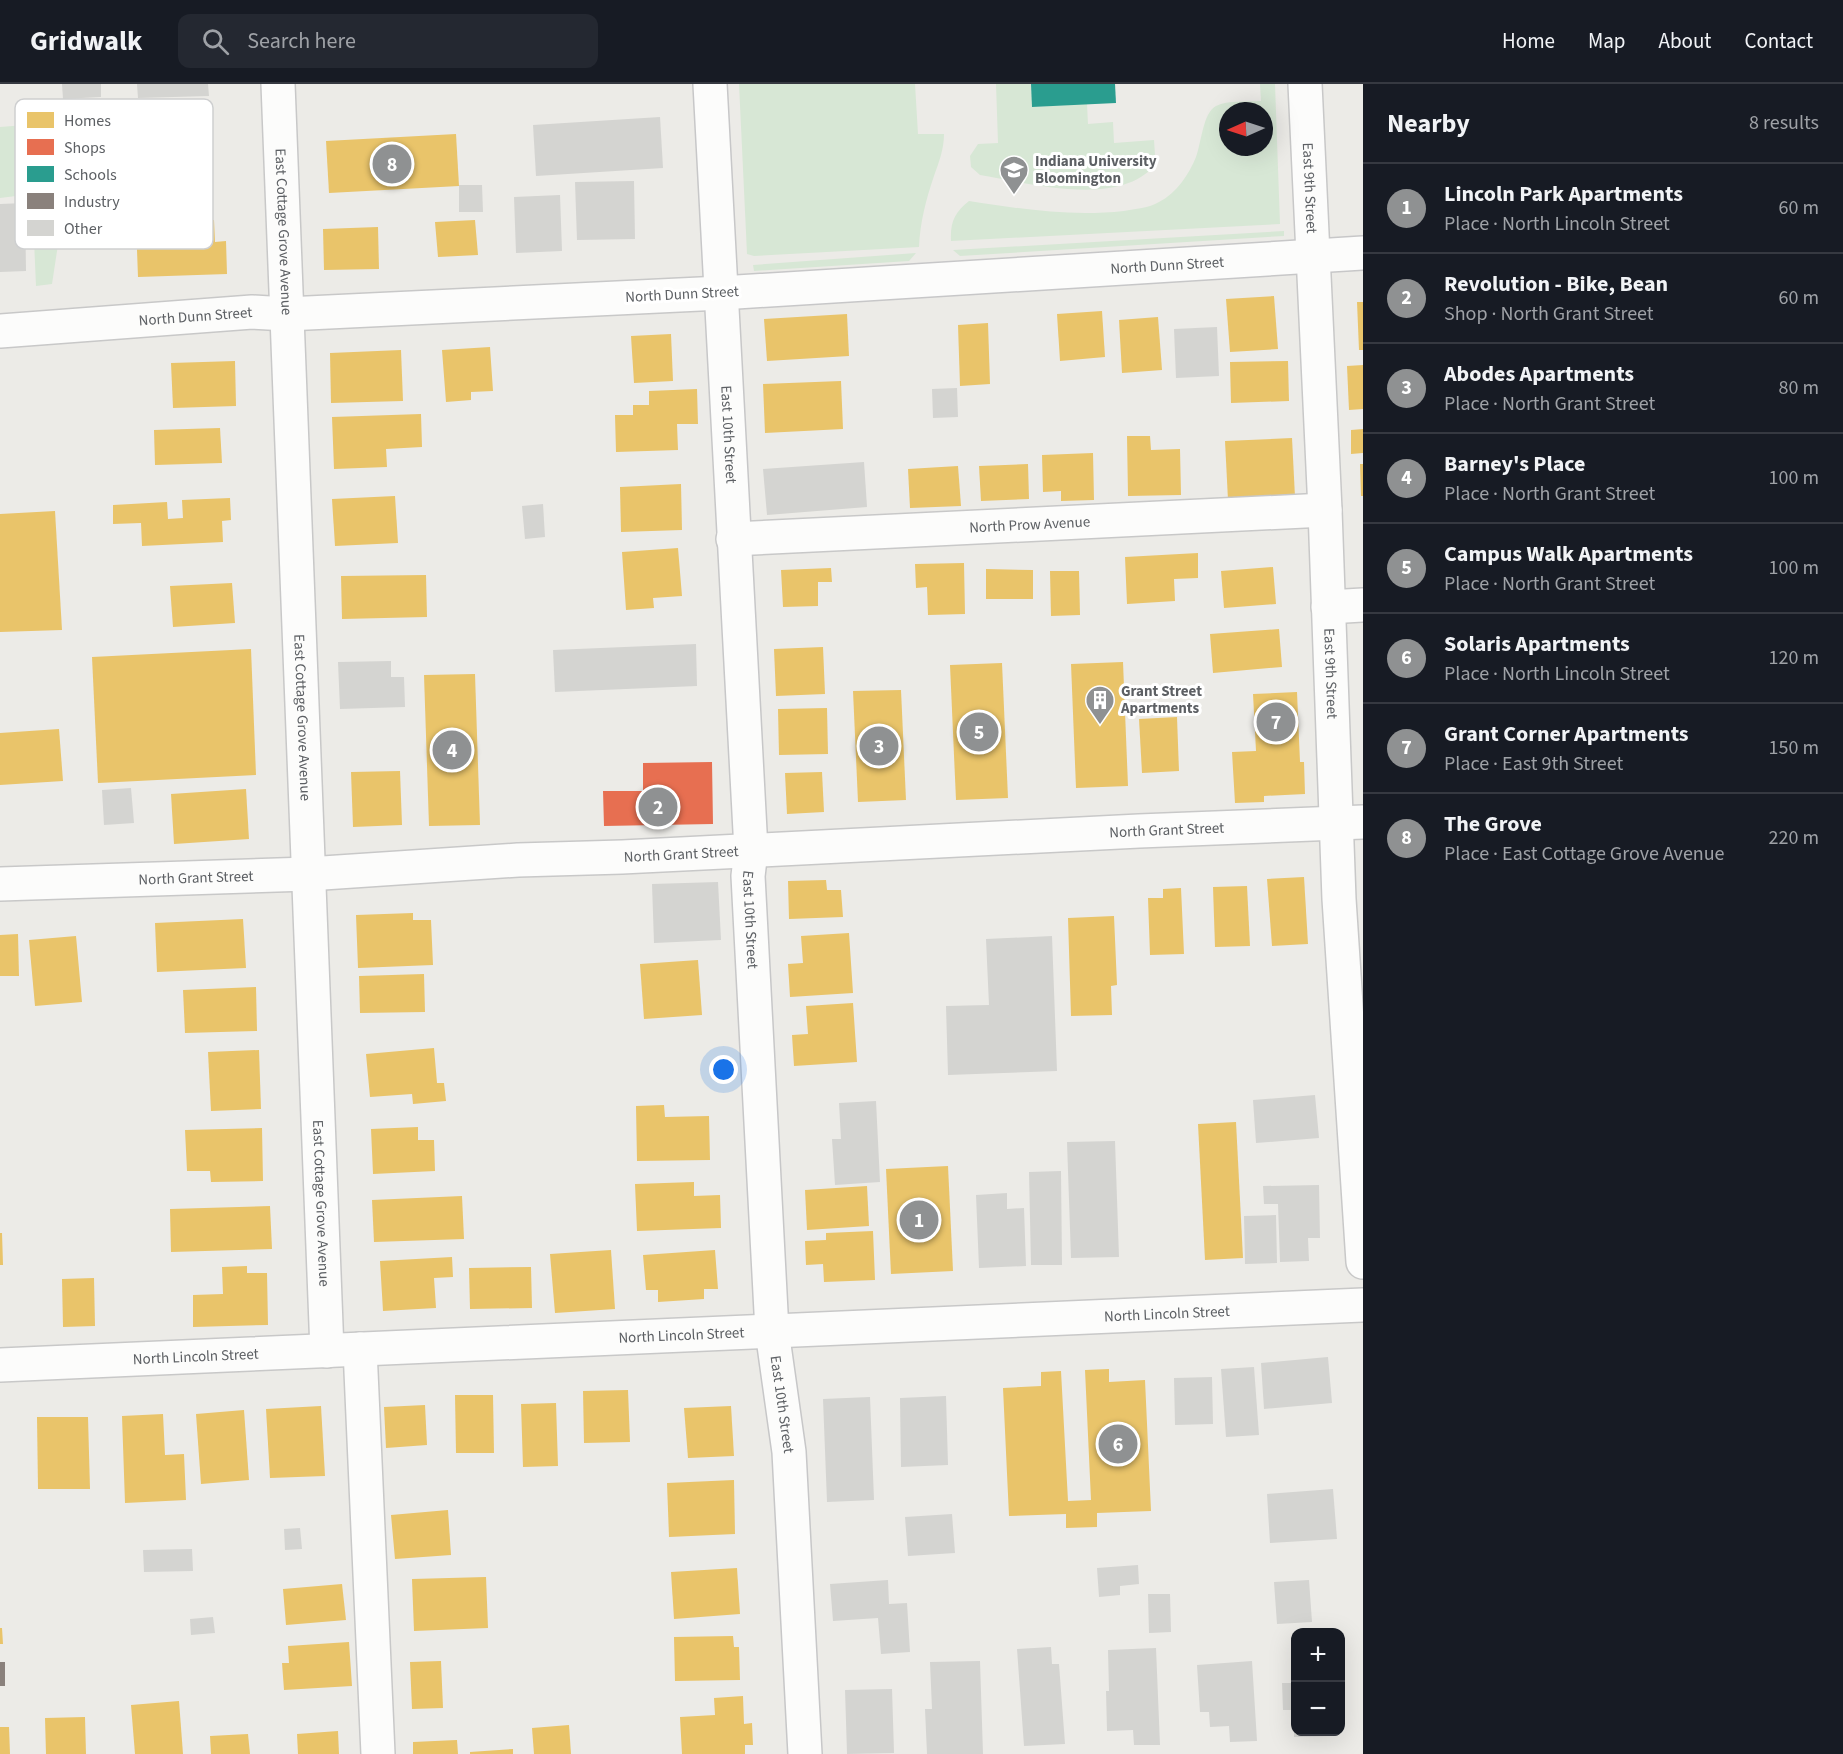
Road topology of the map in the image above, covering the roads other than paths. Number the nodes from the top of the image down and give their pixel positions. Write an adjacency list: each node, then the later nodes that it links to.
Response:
1 (278, 84): 7 (street, East Cottage Grove Avenue)
2 (710, 84): 6 (street, East 10th Street)
3 (1305, 84): 5 (street, East 9th Street)
4 (1363, 253): 5 (street, North Dunn Street)
5 (1313, 255): 6 (street, North Dunn Street); 9 (street, East 9th Street)
6 (721, 293): 7 (street, North Dunn Street); 10 (street, East 10th Street)
7 (287, 314): 8 (street, North Dunn Street); 15 (street, East Cottage Grove Avenue)
8 (0, 331)
9 (1325, 510): 10 (street, North Prow Avenue); 12 (street, East 9th Street)
10 (734, 539): 14 (street, East 10th Street)
11 (1363, 605): 12 (street)
12 (1328, 607): 13 (street, East 9th Street)
13 (1349, 823): 14 (street, North Grant Street); 17 (street, East 9th Street)
14 (751, 850): 15 (street, North Grant Street); 19 (street, East 10th Street)
15 (308, 874): 16 (street, North Grant Street); 21 (street, East Cottage Grove Avenue)
16 (0, 884)
17 (1363, 1262)
18 (1363, 1305): 19 (street, North Lincoln Street)
19 (772, 1331): 20 (street, North Lincoln Street); 24 (street, East 10th Street)
20 (360, 1350): 21 (street, North Lincoln Street); 23 (street)
21 (327, 1351): 22 (street, North Lincoln Street)
22 (0, 1365)
23 (378, 1754)
24 (805, 1754)

